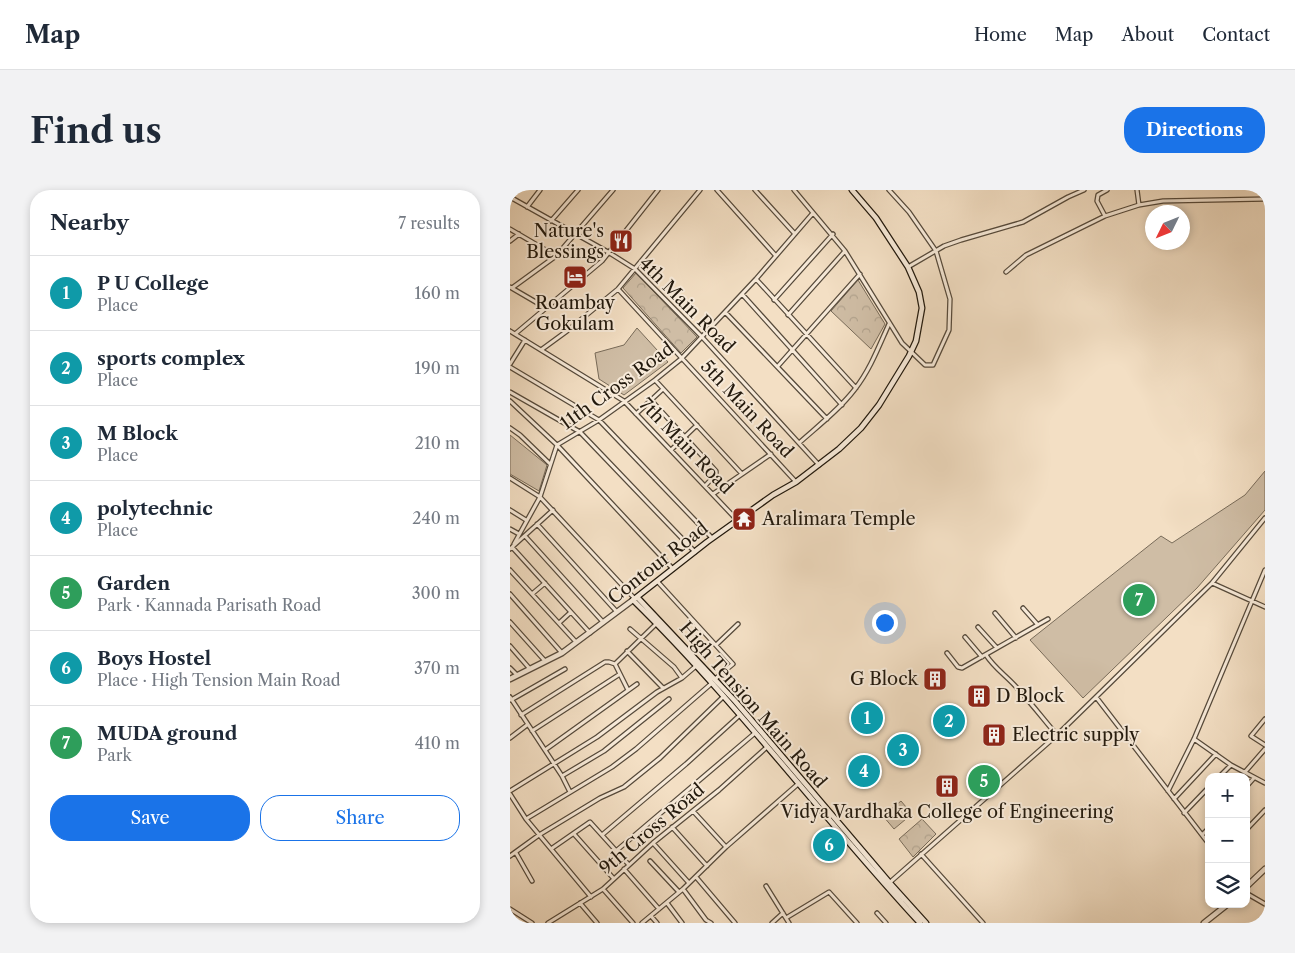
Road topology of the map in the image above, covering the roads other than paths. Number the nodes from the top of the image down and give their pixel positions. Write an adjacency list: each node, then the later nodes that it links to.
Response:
1 (540, 190): 17 (street)
2 (578, 190): 20 (street)
3 (613, 190): 25 (street)
4 (658, 190): 29 (street)
5 (700, 190): 33 (street)
6 (717, 190): 31 (street)
7 (755, 190): 23 (street)
8 (794, 190): 18 (street)
9 (852, 190): 32 (main road, Contour Road)
10 (889, 190): 28 (street)
11 (1084, 190): 28 (street)
12 (1107, 190): 19 (street)
13 (1137, 190): 16 (street)
14 (510, 197): 17 (street, 4th Main Road)
15 (1265, 199): 16 (street)
16 (1139, 205): 19 (street)
17 (527, 206): 20 (street, 4th Main Road)
18 (813, 213): 23 (street, 11th Cross Road); 24 (street)
19 (1105, 216): 34 (street)
20 (551, 221): 25 (street, 4th Main Road)
21 (510, 229): 22 (street)
22 (519, 234): 26 (street); 30 (street)
23 (795, 234): 31 (street, 11th Cross Road)
24 (833, 234): 27 (street); 40 (street)
25 (576, 235): 29 (street, 4th Main Road); 30 (street)
26 (510, 241)
27 (845, 251): 35 (street); 43 (street)
28 (936, 251): 32 (street); 52 (street)
29 (608, 252): 33 (street, 4th Main Road); 41 (street)
30 (556, 256): 37 (street)
31 (776, 256): 36 (street, 11th Cross Road)
32 (908, 267): 52 (main road, Contour Road)
33 (635, 268): 38 (street); 48 (street, 4th Main Road)
34 (1006, 272)
35 (860, 274): 44 (street); 47 (street)
36 (756, 279): 39 (street, 11th Cross Road); 40 (street)
37 (511, 288): 41 (street)
38 (618, 289): 50 (street); 53 (street, 5th Main Road)
39 (742, 293): 42 (street, 11th Cross Road); 51 (street)
40 (774, 300): 43 (street)
41 (546, 308): 46 (street)
42 (725, 312): 48 (street, 11th Cross Road); 55 (street)
43 (788, 315): 47 (street)
44 (890, 324): 52 (street); 57 (street)
45 (510, 331): 46 (street, 7th Main Road)
46 (515, 334): 49 (street, 7th Main Road)
47 (806, 334): 51 (street); 57 (street)
48 (702, 337): 53 (street, 11th Cross Road); 71 (street, 4th Main Road)
49 (525, 340): 50 (street, 7th Main Road); 54 (street)
50 (541, 350): 62 (street, 7th Main Road)
51 (792, 350): 55 (street); 63 (street)
52 (911, 352): 76 (main road, Contour Road)
53 (681, 359): 56 (street, 11th Cross Road); 74 (street, 5th Main Road)
54 (510, 366): 66 (street)
55 (778, 366): 65 (street)
56 (655, 380): 58 (street); 62 (street, 11th Cross Road)
57 (856, 388): 63 (street)
58 (663, 389): 60 (street); 67 (street)
59 (510, 392): 69 (street)
60 (652, 400): 64 (street); 70 (street)
61 (510, 401): 72 (street)
62 (624, 401): 64 (street, 7th Main Road); 66 (street, 11th Cross Road)
63 (842, 405): 65 (street)
64 (636, 414): 73 (street, 7th Main Road)
65 (827, 419): 71 (street)
66 (599, 420): 69 (street, 11th Cross Road); 93 (street)
67 (697, 426): 70 (street); 77 (street)
68 (510, 428): 75 (street)
69 (580, 432): 72 (street, 11th Cross Road); 95 (street)
70 (685, 436): 73 (street); 80 (street)
71 (799, 443): 76 (street, 4th Main Road)
72 (557, 445): 75 (street); 96 (street)
73 (671, 450): 80 (street, 7th Main Road)
74 (771, 454): 77 (street); 79 (street, 5th Main Road)
75 (550, 464): 82 (street)
76 (819, 465): 79 (main road, Contour Road)
77 (742, 474): 81 (street)
78 (510, 478): 82 (street)
79 (796, 482): 87 (main road, Contour Road)
80 (705, 486): 81 (street, 7th Main Road)
81 (713, 494): 87 (street, 7th Main Road)
82 (540, 497): 84 (street); 86 (street)
83 (510, 510): 86 (street)
84 (553, 510): 88 (street); 104 (street)
85 (1265, 518): 101 (street)
86 (526, 520): 90 (street)
87 (737, 520): 93 (main road, Contour Road)
88 (537, 524): 92 (street); 109 (street)
89 (510, 529): 91 (street)
90 (522, 529): 91 (street); 92 (street)
91 (518, 534): 94 (street)
92 (526, 535): 94 (street); 114 (street)
93 (712, 538): 95 (main road, Contour Road)
94 (512, 547): 100 (street)
95 (694, 552): 96 (main road, Contour Road)
96 (673, 569): 99 (main road, Contour Road)
97 (510, 570): 103 (street)
98 (1265, 570): 105 (street)
99 (657, 581): 104 (main road, Contour Road); 125 (street)
100 (545, 583): 103 (street); 108 (street)
101 (1212, 583): 105 (street); 147 (street)
102 (510, 594): 129 (street)
103 (532, 594): 113 (street)
104 (635, 599): 109 (main road, Contour Road); 115 (main road); 134 (main road, High Tension Main Road)
105 (1252, 600): 106 (street); 158 (street)
106 (1265, 607)
107 (1023, 608): 117 (street)
108 (571, 612): 113 (street); 120 (street)
109 (617, 612): 114 (main road, Contour Road)
110 (995, 613): 123 (street)
111 (1048, 619): 117 (street)
112 (510, 622): 132 (street)
113 (559, 623): 124 (street)
114 (603, 623): 120 (main road, Contour Road)
115 (656, 624): 122 (street); 134 (main road)
116 (738, 624): 125 (street)
117 (1038, 625): 123 (street)
118 (978, 627): 127 (street)
119 (630, 629): 122 (street)
120 (590, 632): 124 (main road, Contour Road)
121 (965, 637): 131 (street)
122 (640, 638): 128 (street); 140 (street)
123 (1016, 638): 127 (street)
124 (576, 642): 129 (main road, Contour Road)
125 (716, 645): 142 (street)
126 (510, 646): 136 (street)
127 (997, 648): 131 (street)
128 (627, 651): 133 (street); 144 (street)
129 (562, 653): 132 (main road, Contour Road)
130 (947, 653): 131 (street)
131 (984, 656): 156 (street)
132 (545, 661): 136 (main road, Contour Road)
133 (615, 664): 138 (street); 150 (street)
134 (698, 664): 140 (street); 142 (main road, High Tension Main Road)
135 (510, 668): 139 (street)
136 (530, 668): 139 (main road, Contour Road)
137 (565, 669): 148 (street)
138 (620, 674): 145 (street); 154 (street)
139 (517, 676): 141 (main road, Contour Road)
140 (682, 678): 144 (street)
141 (510, 679)
142 (714, 681): 146 (main road, High Tension Main Road); 175 (street)
143 (638, 684): 145 (street)
144 (663, 688): 164 (street)
145 (628, 690): 162 (street)
146 (726, 695): 151 (main road); 186 (street); 207 (main road, High Tension Main Road)
147 (1096, 697): 156 (street); 173 (street)
148 (511, 698): 150 (street)
149 (669, 699): 168 (street)
150 (521, 715): 153 (street)
151 (740, 715): 155 (main road); 187 (street)
152 (1265, 720): 159 (street)
153 (527, 725): 154 (street); 157 (street)
154 (532, 731): 162 (street)
155 (756, 733): 160 (main road); 193 (street)
156 (1057, 735): 195 (street)
157 (510, 738)
158 (1194, 739): 163 (street); 173 (street)
159 (1265, 745)
160 (767, 747): 172 (main road); 179 (street, 9th Cross Road)
161 (1265, 749): 166 (street)
162 (545, 750): 164 (street)
163 (1216, 754): 165 (street); 177 (street)
164 (554, 764): 168 (street); 174 (street)
165 (1231, 765): 166 (street); 167 (street)
166 (1245, 772): 169 (street)
167 (1223, 773)
168 (562, 776): 175 (street)
169 (1254, 778): 170 (street); 171 (street)
170 (1250, 782)
171 (1265, 783)
172 (798, 784): 191 (street); 207 (main road)
173 (1168, 791): 177 (street)
174 (510, 792): 181 (street)
175 (570, 792): 181 (street)
176 (1205, 792): 180 (street)
177 (1174, 799): 180 (street)
178 (1265, 810): 182 (street)
179 (693, 811): 183 (street, 9th Cross Road); 191 (street)
180 (1184, 812): 188 (street)
181 (526, 819): 186 (street)
182 (1250, 826)
183 (672, 827): 190 (street, 9th Cross Road); 199 (street)
184 (1205, 832): 188 (street)
185 (574, 834): 187 (street); 192 (street); 203 (street)
186 (539, 835): 192 (street); 194 (street)
187 (602, 835): 193 (street)
188 (1202, 835): 189 (street)
189 (1205, 839)
190 (653, 843): 198 (street, 9th Cross Road); 205 (street)
191 (726, 847): 199 (street)
192 (551, 849): 213 (street)
193 (616, 851): 198 (street)
194 (516, 853): 196 (street); 204 (street)
195 (922, 854): 207 (street); 239 (street)
196 (510, 856)
197 (650, 861): 211 (street)
198 (629, 865): 200 (street, 9th Cross Road)
199 (707, 866): 202 (street)
200 (624, 869): 203 (street, 9th Cross Road); 219 (street)
201 (1265, 869): 206 (main road)
202 (696, 877): 205 (street); 232 (street)
203 (614, 879): 209 (street, 9th Cross Road)
204 (532, 881)
205 (689, 883): 210 (street)
206 (1250, 883)
207 (887, 884): 237 (main road); 238 (main road, High Tension Main Road)
208 (766, 886): 220 (street)
209 (603, 889): 213 (street, 9th Cross Road); 227 (street)
210 (683, 889): 211 (street); 231 (street)
211 (679, 892): 214 (street)
212 (1250, 895): 216 (street)
213 (591, 897): 215 (street, 9th Cross Road)
214 (667, 902): 219 (street); 230 (street)
215 (580, 903): 225 (street, 9th Cross Road); 226 (street)
216 (1265, 904)
217 (1223, 908): 240 (main road)
218 (510, 909): 224 (street)
219 (659, 909): 222 (street)
220 (783, 913): 223 (street); 233 (street)
221 (877, 913): 236 (street)
222 (651, 916): 228 (street); 229 (street)
223 (786, 918): 234 (street); 235 (street)
224 (532, 923)
225 (548, 923)
226 (597, 923)
227 (633, 923)
228 (642, 923)
229 (657, 923)
230 (682, 923)
231 (711, 923)
232 (735, 923)
233 (772, 923)
234 (789, 923)
235 (856, 923)
236 (886, 923)
237 (920, 923)
238 (926, 923)
239 (983, 923)
240 (1204, 923)

